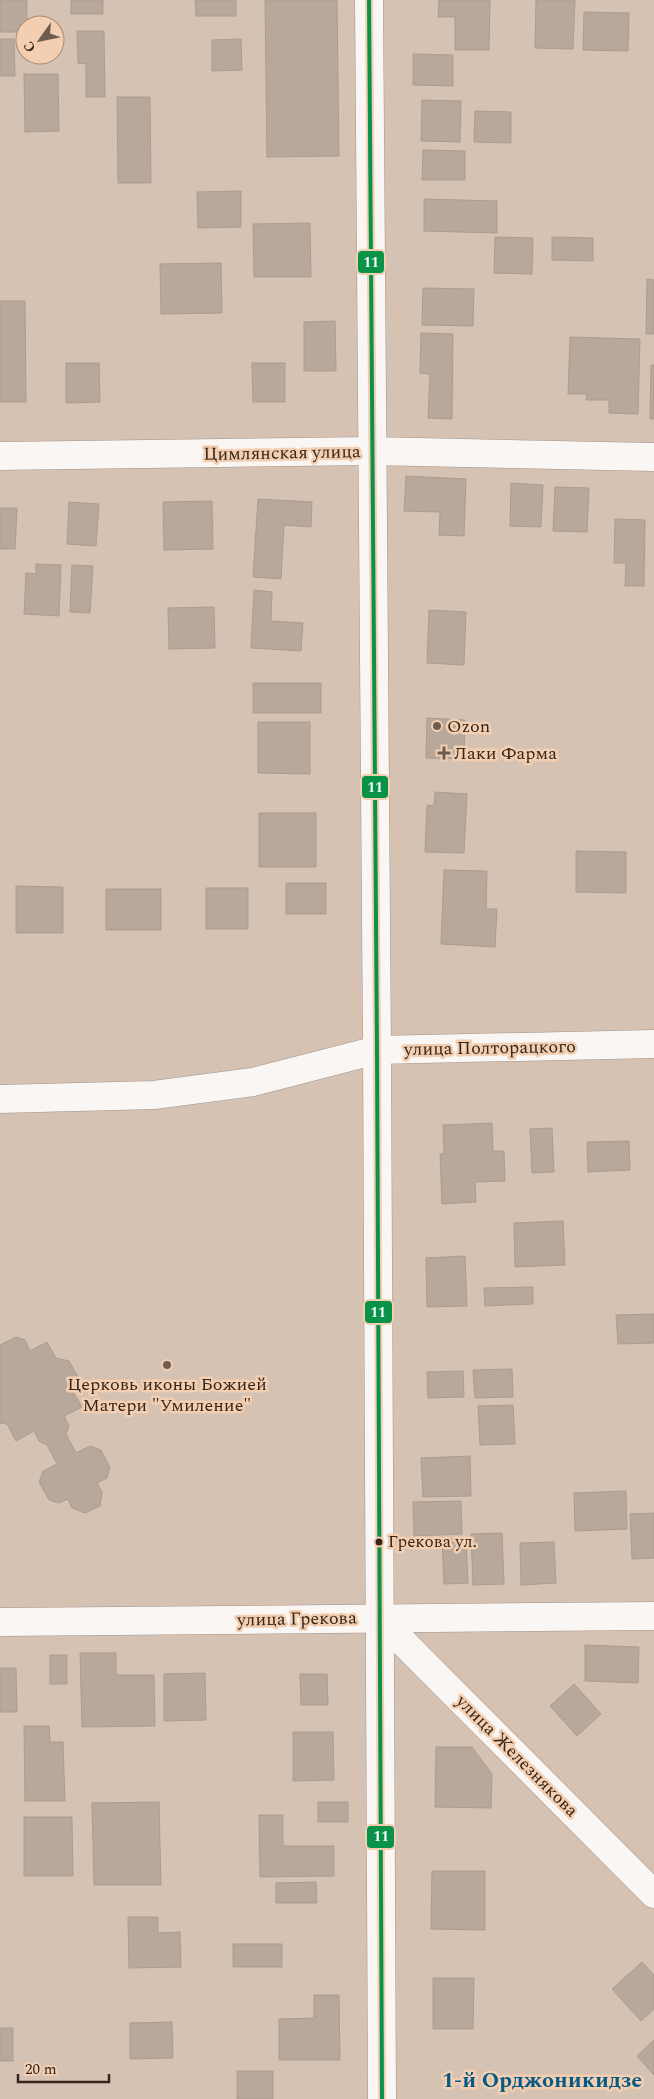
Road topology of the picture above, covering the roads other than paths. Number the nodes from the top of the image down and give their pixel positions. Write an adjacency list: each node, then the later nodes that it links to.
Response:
1 (368, 0): 2 (street)
2 (371, 451): 3 (street, Цимлянская улица); 4 (street, Цимлянская улица); 6 (street)
3 (0, 456)
4 (654, 457)
5 (654, 1044): 6 (street, улица Полторацкого)
6 (377, 1050): 7 (street, улица Полторацкого); 9 (street)
7 (0, 1099)
8 (654, 1616): 9 (street, улица Грекова)
9 (380, 1618): 10 (street, улица Грекова); 11 (street, улица Железнякова); 12 (street)
10 (0, 1622)
11 (654, 1894)
12 (382, 2099)

